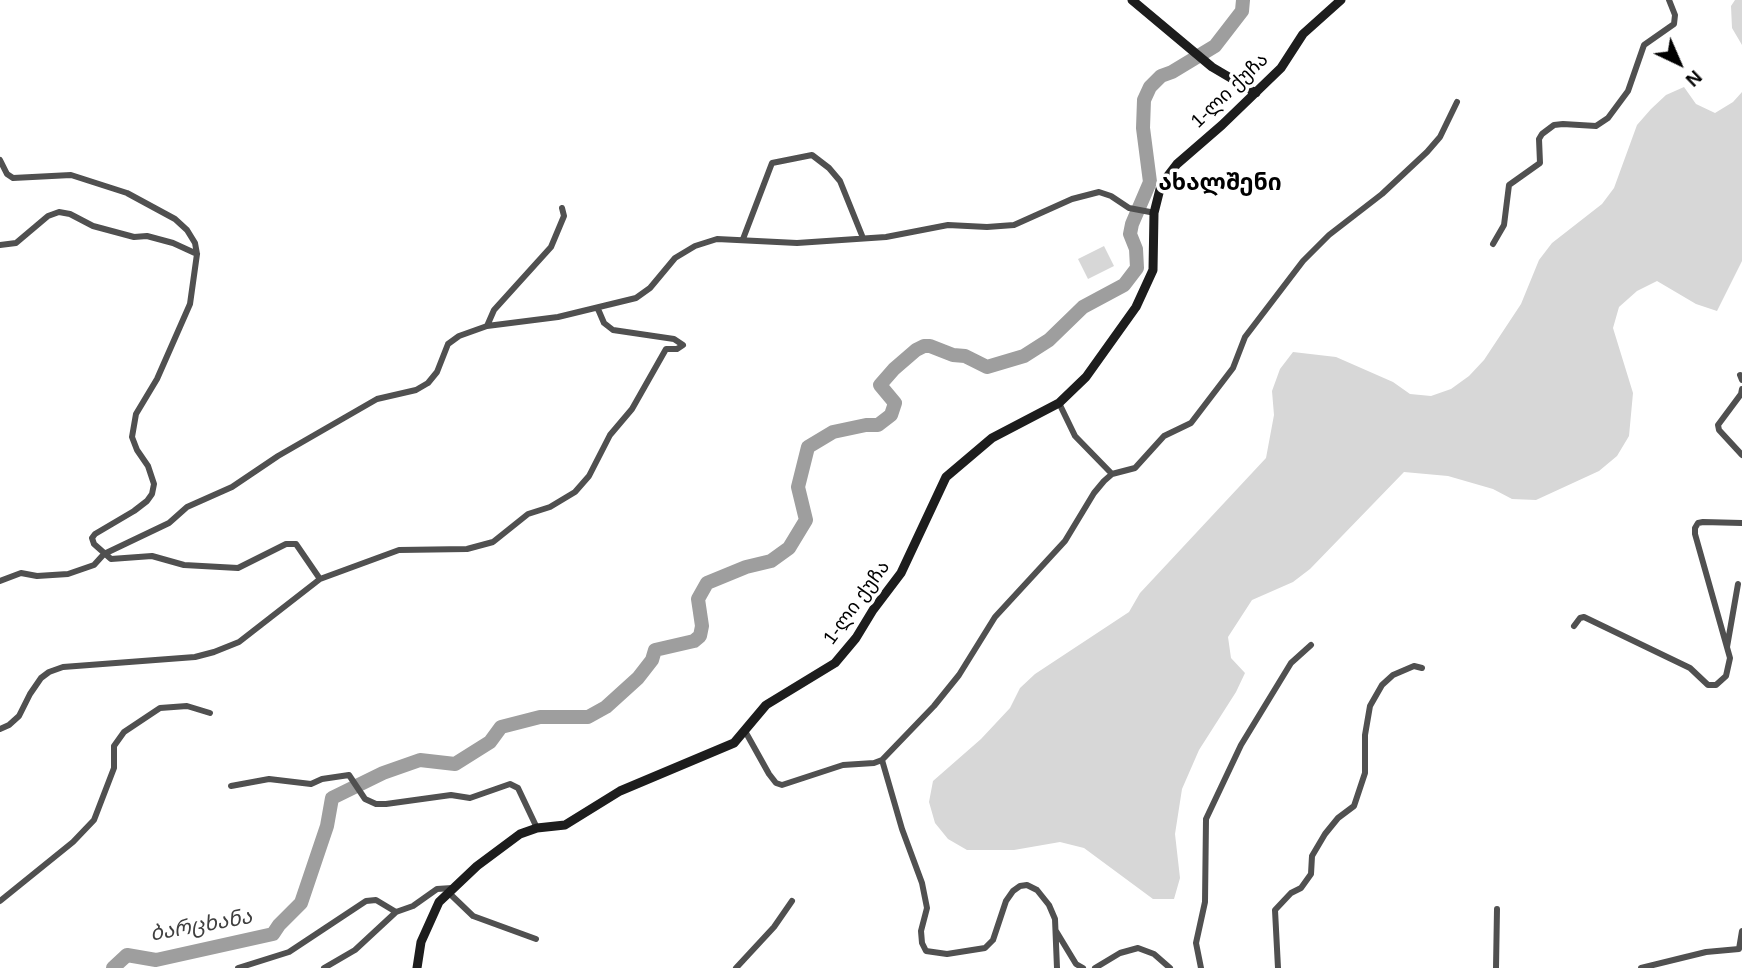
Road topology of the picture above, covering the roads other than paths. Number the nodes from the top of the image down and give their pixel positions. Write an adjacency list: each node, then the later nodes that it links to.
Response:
1 (1132, 0): 4 (street)
2 (1341, 0): 4 (street, 1-ლი ქუჩა)
3 (1669, 0): 11 (street)
4 (1256, 93): 8 (street, 1-ლი ქუჩა)
5 (1457, 102): 19 (street)
6 (0, 160): 13 (street)
7 (562, 208): 15 (street)
8 (1152, 213): 9 (street); 17 (street, 1-ლი ქუჩა)
9 (863, 238): 10 (street); 10 (street)
10 (743, 239): 14 (street)
11 (1493, 244)
12 (0, 246): 13 (street)
13 (197, 254): 21 (street)
14 (598, 309): 15 (street); 22 (street)
15 (487, 326): 21 (street)
16 (1742, 388): 18 (street)
17 (1059, 403): 19 (street); 31 (street, 1-ლი ქუჩა)
18 (1742, 455)
19 (1112, 474): 32 (street)
20 (1742, 523): 27 (street)
21 (104, 554): 22 (street); 23 (street)
22 (320, 579): 30 (street)
23 (0, 581)
24 (1738, 584): 27 (street)
25 (1574, 626): 27 (street)
26 (1311, 645): 51 (street)
27 (1726, 649)
28 (1422, 668): 52 (street)
29 (210, 713): 36 (street)
30 (0, 729)
31 (745, 731): 32 (street); 34 (street, 1-ლი ქუჩა)
32 (882, 760): 40 (street)
33 (231, 786): 34 (street)
34 (537, 828): 35 (street, 1-ლი ქუჩა)
35 (450, 890): 39 (street); 42 (street); 45 (street, 1-ლი ქუჩა)
36 (0, 901)
37 (792, 901): 46 (street)
38 (1497, 909): 53 (street)
39 (396, 912): 43 (street); 44 (street)
40 (1055, 929): 47 (street); 48 (street)
41 (1742, 931): 54 (street)
42 (536, 939)
43 (238, 968)
44 (324, 968)
45 (417, 968)
46 (736, 968)
47 (1057, 968)
48 (1083, 968)
49 (1095, 968): 50 (street)
50 (1170, 968)
51 (1200, 968)
52 (1278, 968)
53 (1496, 968)
54 (1641, 968)

